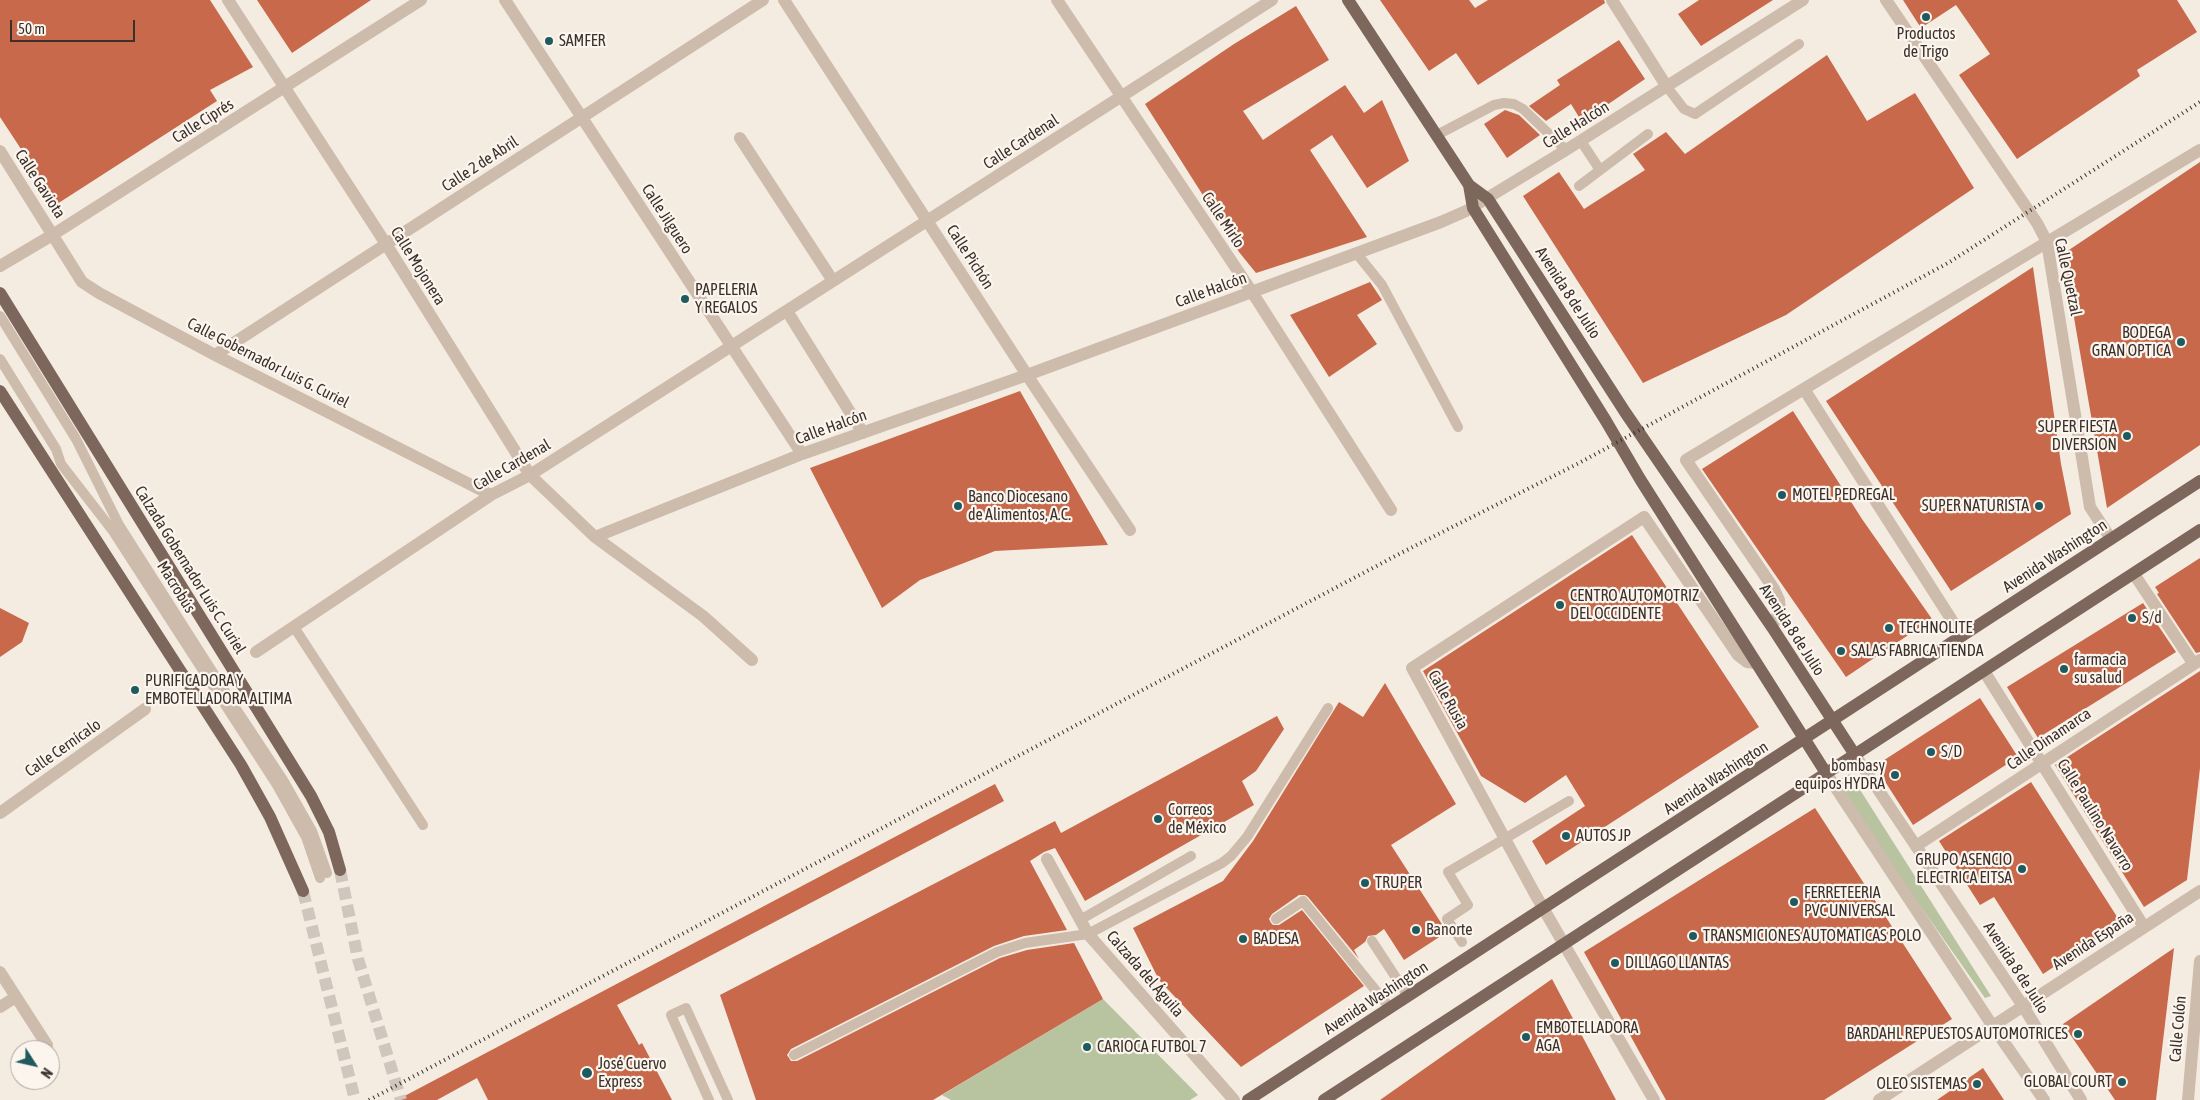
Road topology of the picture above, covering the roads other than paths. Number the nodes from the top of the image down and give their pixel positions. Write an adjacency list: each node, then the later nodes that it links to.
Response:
1 (228, 0): 14 (street, Calle Mojonera)
2 (421, 0): 14 (street, Calle Ciprés)
3 (505, 0): 16 (street, Calle Jilguero)
4 (763, 0): 16 (street, Calle 2 de Abril)
5 (784, 0): 29 (street, Calle Pichón)
6 (1057, 0): 15 (street, Calle Mirlo)
7 (1272, 0): 15 (street, Calle Cardenal)
8 (1348, 0): 18 (main road, Avenida 8 de Julio)
9 (1612, 0): 13 (street)
10 (1802, 0): 13 (street, Calle Halcón)
11 (1886, 0): 31 (street, Calle Quetzal)
12 (1799, 44): 13 (lane)
13 (1667, 86): 20 (street, Calle Halcón)
14 (284, 88): 30 (street, Calle Ciprés); 32 (street, Calle Mojonera)
15 (1121, 97): 29 (street, Calle Cardenal); 36 (street, Calle Mirlo)
16 (582, 118): 32 (street, Calle 2 de Abril); 40 (street, Calle Jilguero)
17 (1648, 134): 24 (lane)
18 (1437, 135): 21 (lane); 25 (main road, Avenida 8 de Julio)
19 (740, 138): 35 (street)
20 (1581, 141): 21 (street, Calle Halcón); 24 (lane)
21 (1566, 150): 27 (street, Calle Halcón)
22 (2200, 150): 31 (street)
23 (0, 151): 30 (street, Calle Gaviota)
24 (1600, 170): 26 (lane)
25 (1469, 185): 27 (main road, Avenida 8 de Julio); 28 (main road, Avenida 8 de Julio)
26 (1579, 186)
27 (1488, 199): 28 (street, Calle Halcón); 59 (main road, Avenida 8 de Julio)
28 (1473, 208): 33 (street, Calle Halcón); 64 (main road, Avenida 8 de Julio)
29 (928, 221): 35 (street, Calle Cardenal); 43 (street, Calle Pichón)
30 (54, 234): 34 (street, Calle Ciprés); 41 (street, Calle Gobernador Luis G. Curiel)
31 (2047, 242): 44 (street); 56 (street, Calle Quetzal)
32 (386, 244): 41 (street, Calle 2 de Abril); 49 (street, Calle Mojonera)
33 (1357, 254): 36 (street, Calle Halcón); 46 (lane)
34 (0, 266)
35 (833, 281): 38 (street, Calle Cardenal)
36 (1252, 292): 43 (street, Calle Halcón); 52 (street, Calle Mirlo)
37 (0, 293): 80 (main road, Calzada Gobernador Luis C. Curiel)
38 (787, 311): 40 (street, Calle Cardenal); 47 (street)
39 (0, 316): 42 (lane, Macrobús)
40 (731, 347): 48 (street, Calle Jilguero); 49 (street, Calle Cardenal)
41 (215, 355): 51 (street, Calle Gobernador Luis G. Curiel)
42 (0, 360)
43 (1027, 375): 47 (street, Calle Halcón); 53 (street, Calle Pichón)
44 (1804, 389): 59 (street); 60 (street)
45 (0, 391): 82 (main road)
46 (1458, 426)
47 (863, 433): 48 (street, Calle Halcón)
48 (802, 454): 55 (street, Calle Halcón)
49 (530, 475): 51 (street, Calle Cardenal); 55 (street, Calle Mojonera)
50 (2200, 481): 56 (main road, Avenida Washington)
51 (491, 495): 58 (street, Calle Cardenal)
52 (1391, 510)
53 (1130, 530)
54 (2200, 530): 57 (main road)
55 (595, 537): 62 (street)
56 (2110, 540): 60 (main road, Avenida Washington)
57 (2134, 574): 63 (street); 65 (main road)
58 (294, 627): 61 (street, Calle Cardenal); 75 (lane)
59 (1772, 627): 68 (main road, Avenida 8 de Julio)
60 (1962, 636): 68 (main road, Avenida Washington)
61 (256, 652)
62 (752, 660)
63 (2196, 661): 71 (street, Calle Dinamarca)
64 (1756, 664): 69 (main road, Avenida 8 de Julio); 76 (street, Calle Rusia)
65 (1984, 671): 70 (main road); 71 (street, Calle Paulino Navarro)
66 (1328, 708): 87 (lane)
67 (145, 709): 74 (street, Calle Cernícalo)
68 (1832, 721): 69 (main road, Avenida Washington); 70 (main road, Avenida 8 de Julio)
69 (1804, 740): 72 (main road, Avenida 8 de Julio); 83 (main road, Avenida Washington)
70 (1855, 755): 72 (main road); 77 (street, Avenida 8 de Julio)
71 (2043, 762): 77 (street, Calle Dinamarca); 86 (street, Calle Paulino Navarro)
72 (1826, 773): 90 (main road); 98 (street, Avenida 8 de Julio)
73 (1569, 801): 76 (lane)
74 (0, 812)
75 (423, 825)
76 (1505, 838): 83 (street, Calle Rusia); 89 (lane)
77 (1916, 846): 95 (street, Avenida 8 de Julio)
78 (1191, 856): 85 (lane)
79 (1047, 859): 85 (street, Calzada del Águila)
80 (340, 870)
81 (2200, 890): 86 (street, Avenida España)
82 (303, 891)
83 (1543, 908): 90 (street, Calle Rusia); 93 (main road, Avenida Washington)
84 (1276, 919): 97 (lane)
85 (1080, 920): 87 (street, Calzada del Águila)
86 (2144, 927): 95 (street, Avenida España)
87 (1088, 934): 100 (lane); 103 (street, Calzada del Águila)
88 (1372, 942): 93 (lane)
89 (1462, 942)
90 (1564, 944): 105 (main road); 106 (street, Calle Rusia)
91 (2200, 961): 110 (street, Calle Colón)
92 (0, 972): 94 (street)
93 (1408, 996): 97 (main road, Avenida Washington)
94 (16, 997): 96 (street); 99 (street)
95 (2023, 1006): 98 (street, Avenida España); 109 (street, Avenida 8 de Julio)
96 (0, 1007)
97 (1390, 1008): 104 (main road, Avenida Washington)
98 (1992, 1026): 107 (street, Avenida España); 108 (street, Avenida 8 de Julio)
99 (44, 1040)
100 (794, 1055)
101 (708, 1100): 102 (lane)
102 (728, 1100)
103 (1234, 1100)
104 (1248, 1100)
105 (1324, 1100)
106 (1654, 1100)
107 (1879, 1100)
108 (2044, 1100)
109 (2081, 1100)
110 (2188, 1100)

